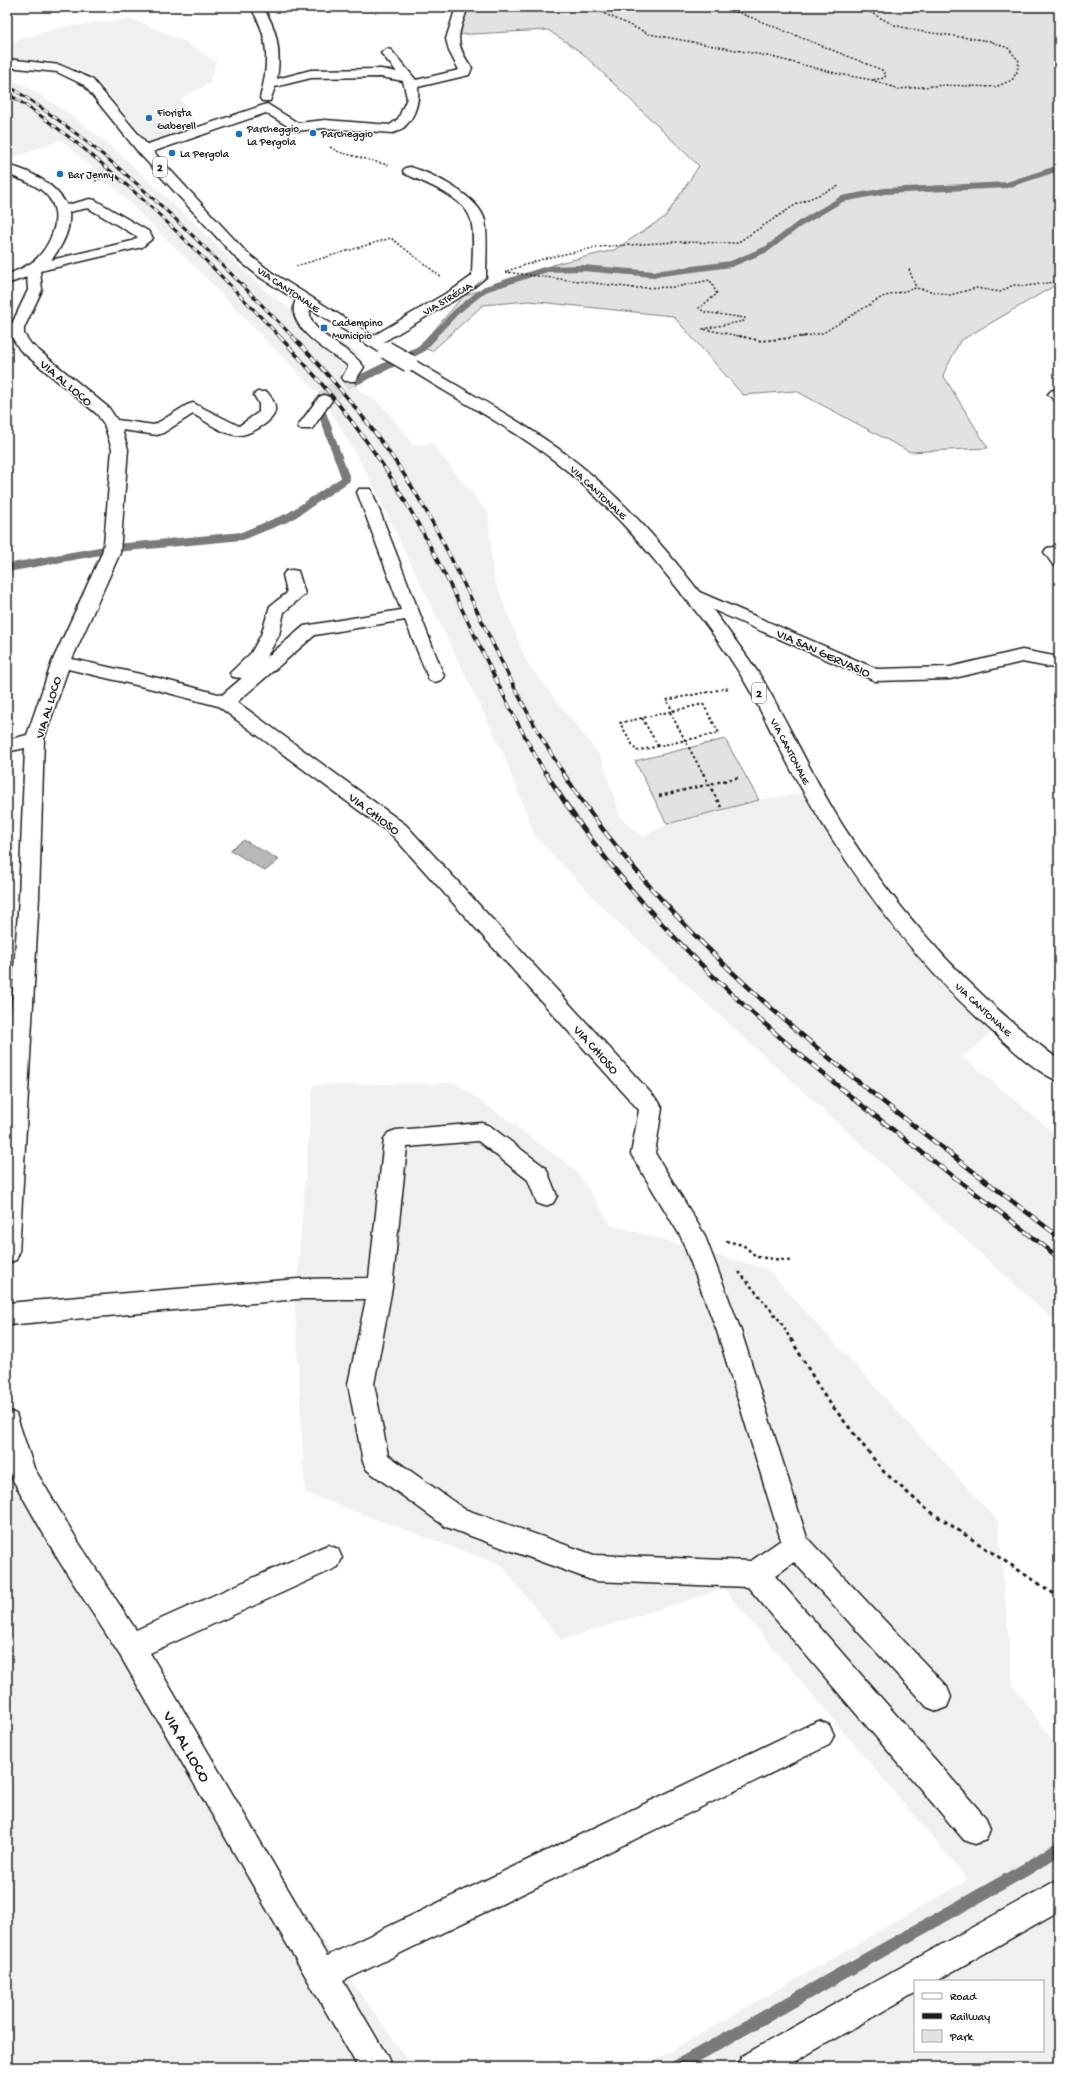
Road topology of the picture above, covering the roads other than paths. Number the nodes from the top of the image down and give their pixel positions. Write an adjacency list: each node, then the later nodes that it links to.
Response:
1 (256, 7): 6 (street)
2 (462, 7): 5 (street)
3 (387, 53): 5 (street)
4 (7, 63): 8 (street, VIA CANTONALE / 2)
5 (410, 82): 6 (street); 7 (street)
6 (270, 85): 7 (street)
7 (267, 108): 8 (street)
8 (144, 150): 14 (street, VIA CANTONALE / 2)
9 (7, 169): 11 (street)
10 (410, 171): 16 (street, VIA STRÉCIA)
11 (62, 210): 12 (street); 12 (street)
12 (33, 268): 13 (street); 15 (street, VIA AL LOCO)
13 (7, 280)
14 (303, 300): 16 (street, VIA CANTONALE / 2); 17 (street)
15 (12, 335): 22 (street, VIA AL LOCO)
16 (373, 342): 26 (street, VIA CANTONALE / 2, bridge)
17 (350, 378)
18 (1059, 393): 20 (street)
19 (262, 395): 22 (street)
20 (1059, 397)
21 (324, 400): 23 (street)
22 (112, 424): 28 (street, VIA AL LOCO)
23 (306, 426)
24 (365, 492): 27 (street)
25 (292, 575): 31 (street)
26 (690, 593): 29 (street, VIA SAN GERVASIO); 34 (street, VIA CANTONALE / 2)
27 (411, 614): 30 (street); 31 (street)
28 (61, 662): 31 (street, VIA CHIOSO); 32 (street, VIA AL LOCO)
29 (1059, 664)
30 (435, 676)
31 (218, 700): 40 (street, VIA CHIOSO)
32 (35, 739): 33 (street); 36 (street, VIA AL LOCO)
33 (7, 746)
34 (1059, 1072)
35 (545, 1196): 37 (street)
36 (7, 1253)
37 (380, 1288): 38 (street); 42 (street)
38 (7, 1314)
39 (7, 1422): 43 (street, VIA AL LOCO)
40 (796, 1545): 42 (street); 44 (street)
41 (328, 1558): 43 (street)
42 (755, 1574): 46 (street)
43 (131, 1648): 48 (street, VIA AL LOCO)
44 (937, 1697)
45 (819, 1735): 48 (street)
46 (975, 1829)
47 (1059, 1894): 50 (street)
48 (321, 1975): 49 (street, VIA AL LOCO)
49 (376, 2067)
50 (752, 2067)

